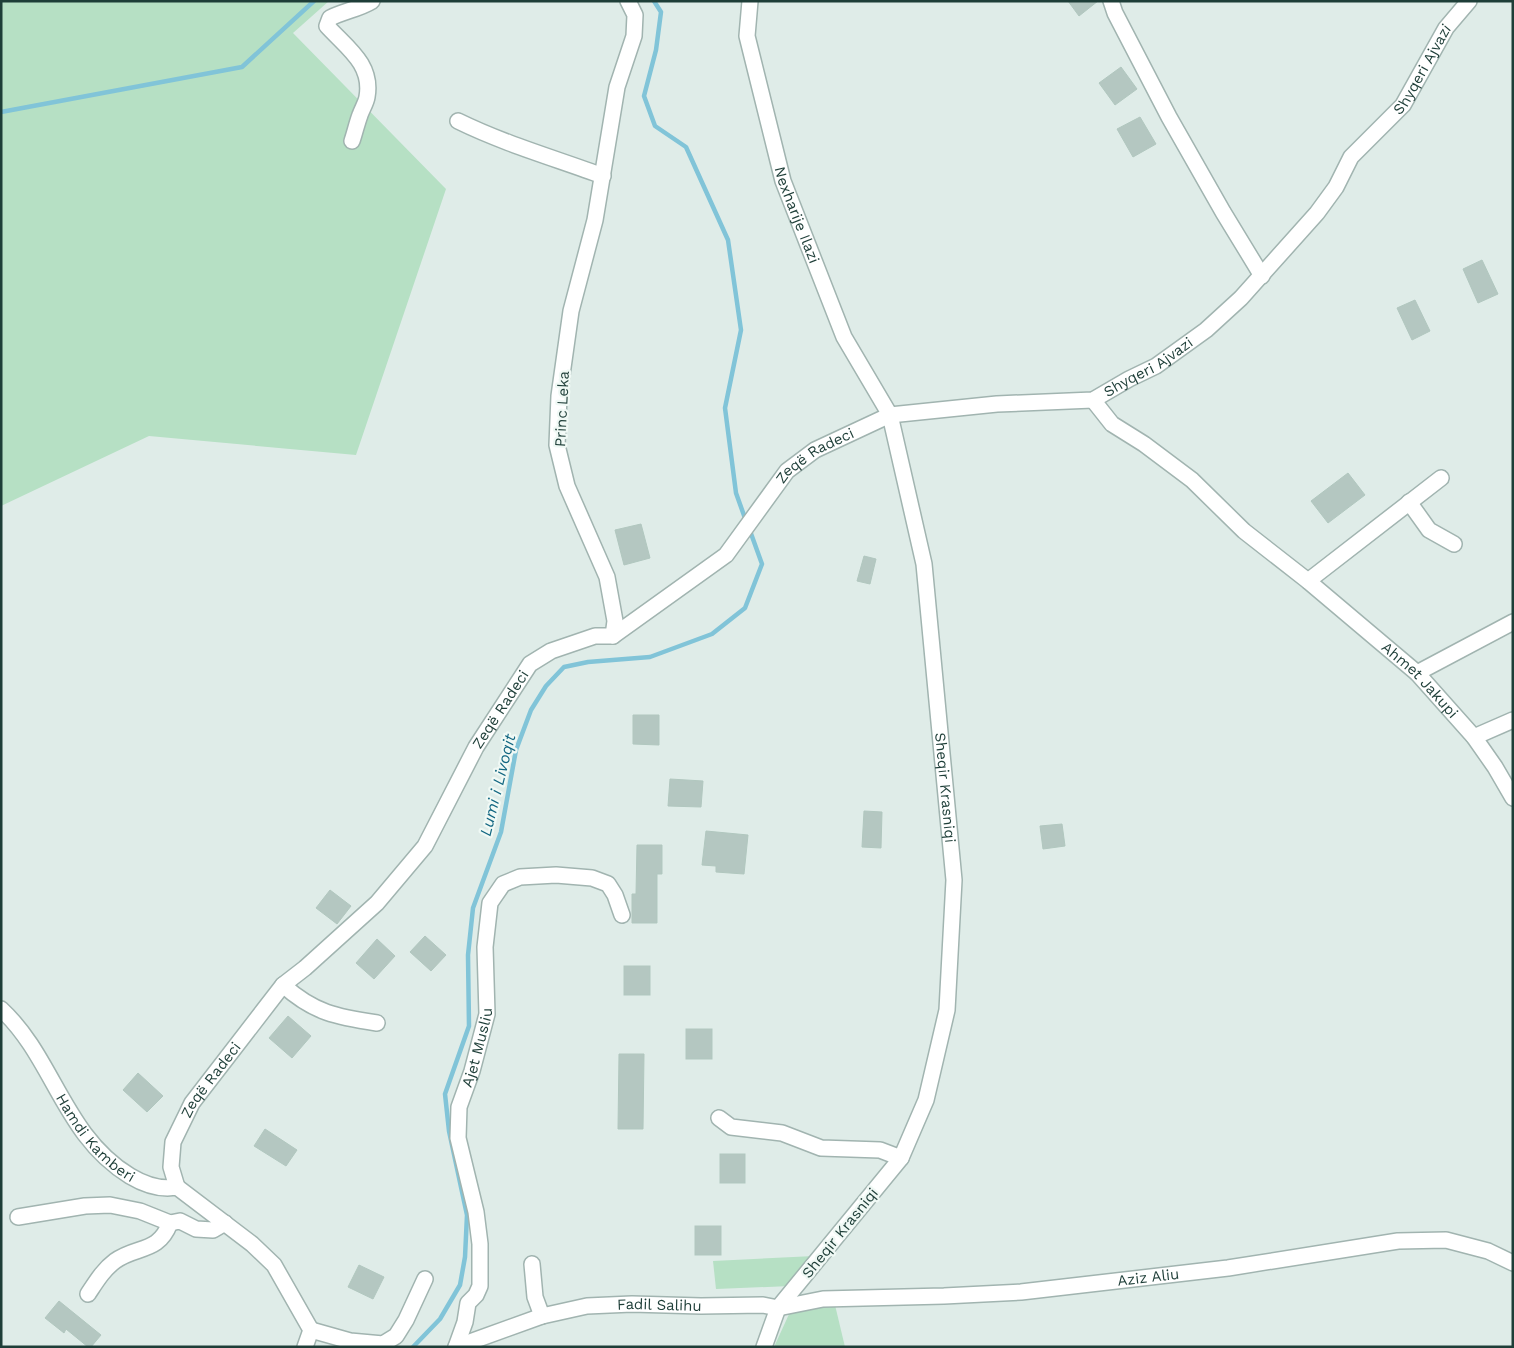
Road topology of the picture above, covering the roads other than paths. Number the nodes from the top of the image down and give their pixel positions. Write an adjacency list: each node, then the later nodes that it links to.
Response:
1 (372, 1): 7 (street)
2 (628, 1): 8 (street, Princ Leka)
3 (750, 1): 11 (street, Nexharije Ilazi)
4 (1111, 1): 9 (street)
5 (1469, 1): 9 (street, Shyqeri Ajvazi)
6 (458, 121): 8 (street)
7 (352, 141)
8 (603, 176): 17 (street, Princ Leka)
9 (1262, 276): 10 (street, Shyqeri Ajvazi)
10 (1094, 400): 11 (street, Shyqeri Ajvazi); 15 (street, Ahmet Jakupi)
11 (890, 415): 17 (street, Zeqë Radeci); 27 (street, Sheqir Krasniqi)
12 (1441, 478): 13 (street)
13 (1409, 502): 14 (street); 15 (street)
14 (1454, 544)
15 (1308, 581): 18 (street, Ahmet Jakupi)
16 (1513, 622): 18 (street)
17 (613, 636): 23 (street, Zeqë Radeci)
18 (1417, 673): 20 (street, Ahmet Jakupi)
19 (1513, 720): 20 (street)
20 (1474, 737): 21 (street, Ahmet Jakupi)
21 (1513, 798)
22 (622, 914): 40 (street, Ajet Musliu)
23 (282, 985): 25 (street); 28 (street, Zeqë Radeci)
24 (1, 1009): 28 (street, Hamdi Kamberi)
25 (377, 1023)
26 (719, 1118): 27 (street)
27 (901, 1158): 36 (street, Sheqir Krasniqi)
28 (177, 1187): 31 (street)
29 (18, 1217): 30 (street)
30 (170, 1223): 31 (street); 35 (street)
31 (225, 1223): 38 (street)
32 (1513, 1263): 36 (street, Aziz Aliu)
33 (532, 1264): 37 (street)
34 (425, 1279): 38 (street)
35 (88, 1294)
36 (778, 1308): 37 (street, Fadil Salihu); 41 (street, Sheqir Krasniqi)
37 (542, 1316): 40 (street, Fadil Salihu)
38 (311, 1330): 39 (street)
39 (305, 1347)
40 (456, 1347)
41 (764, 1347)

